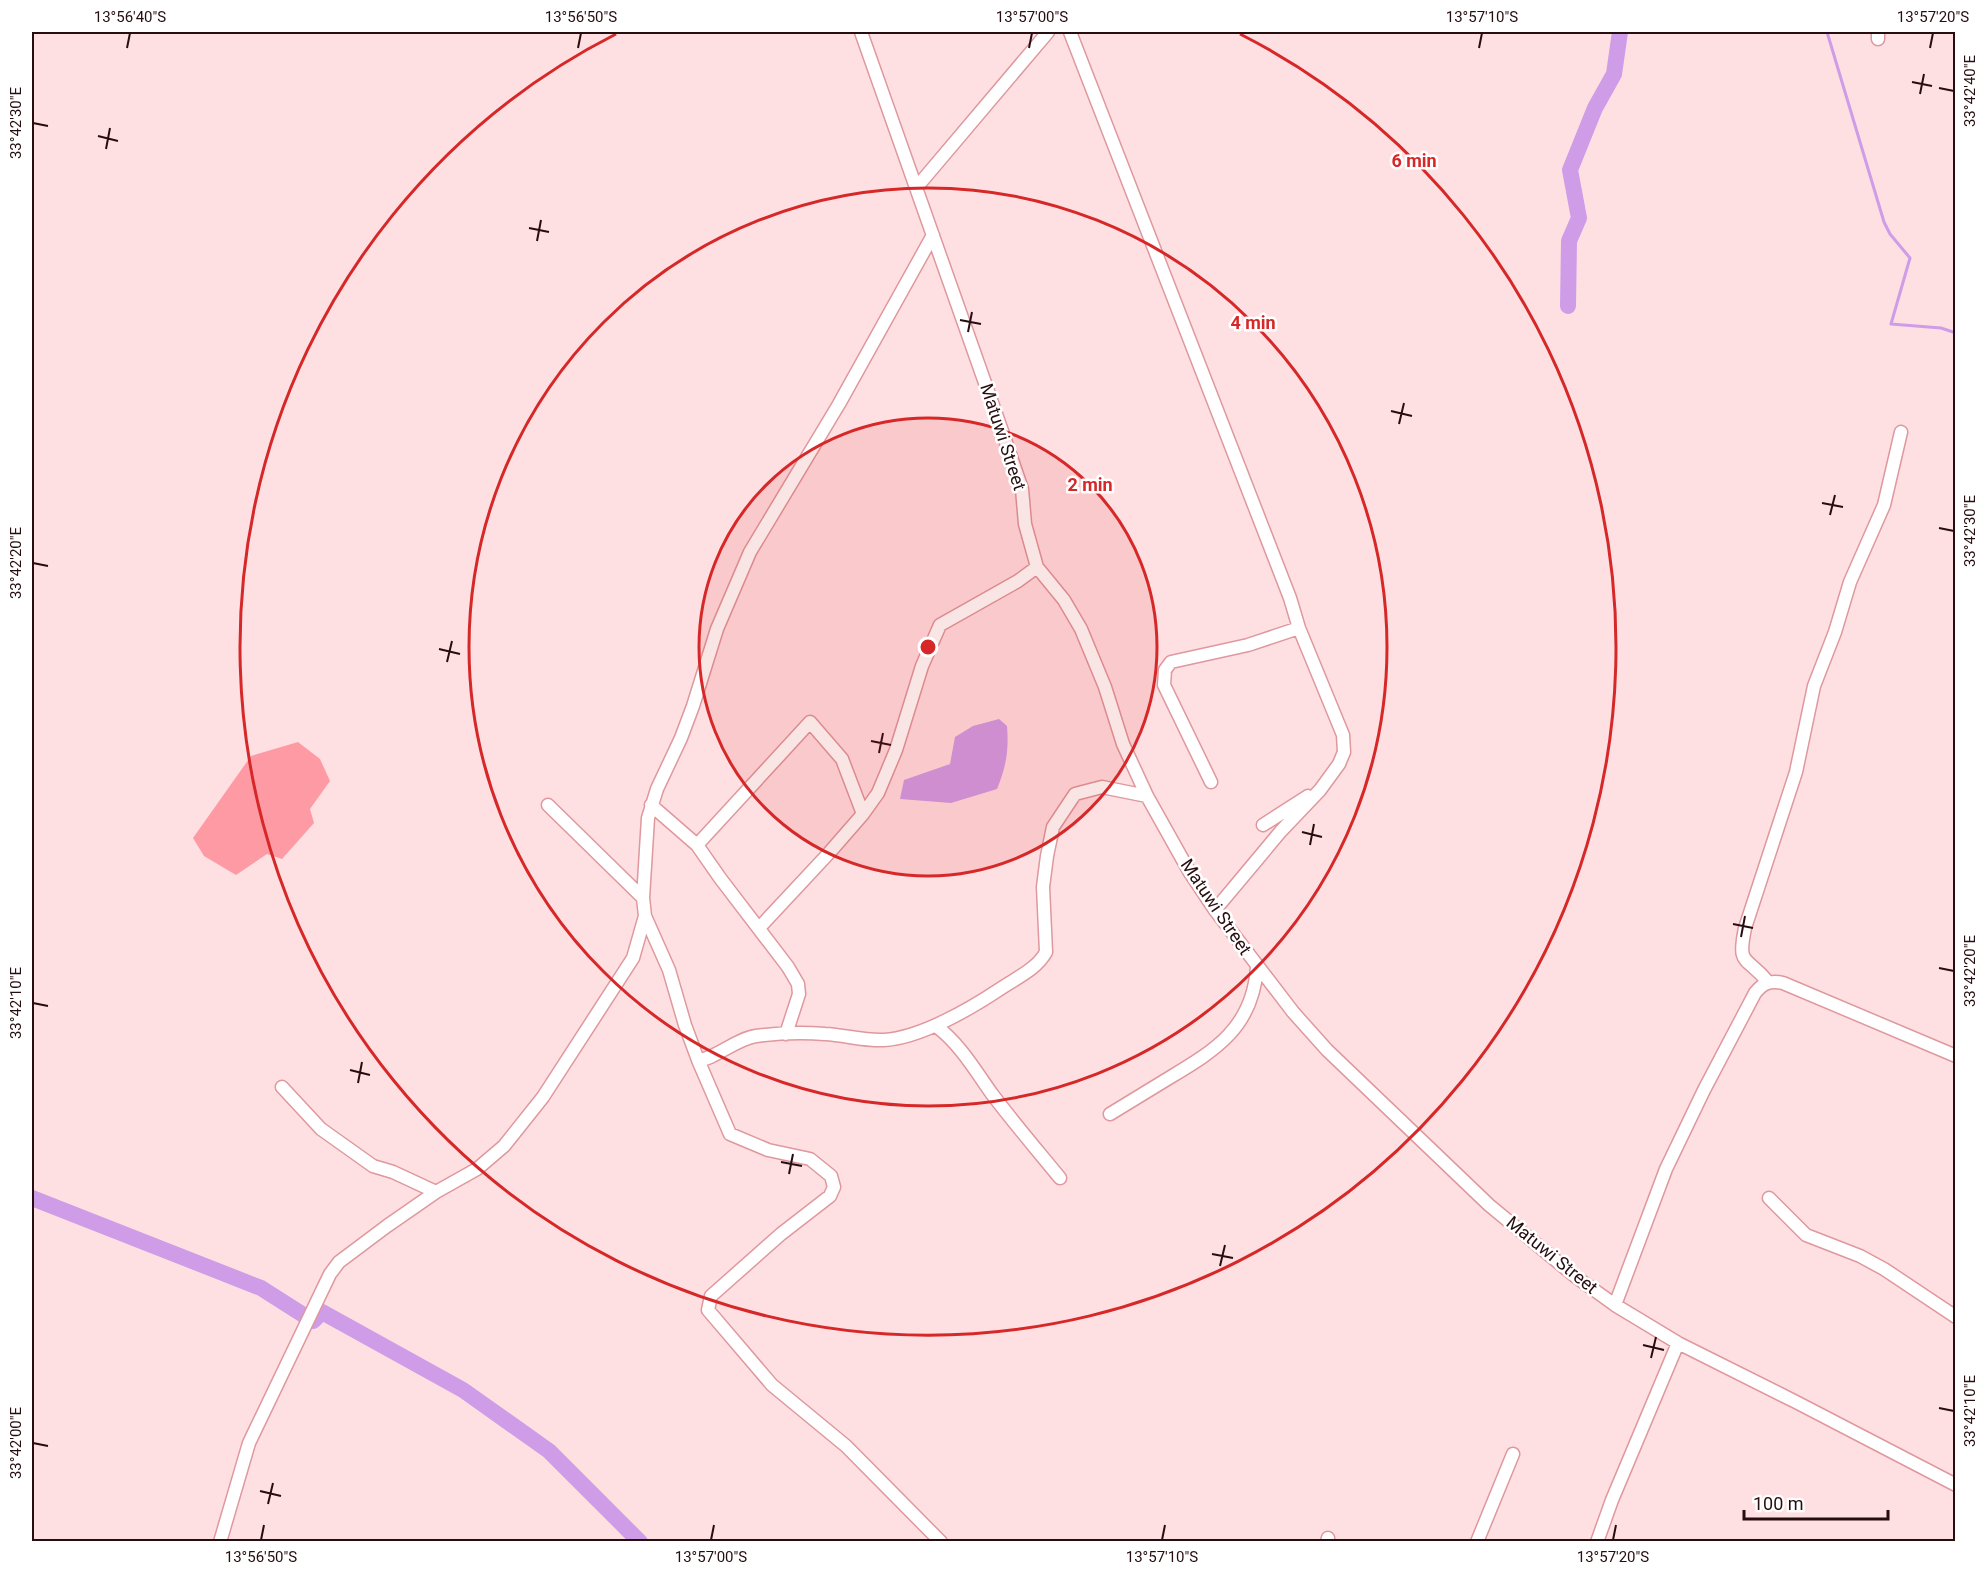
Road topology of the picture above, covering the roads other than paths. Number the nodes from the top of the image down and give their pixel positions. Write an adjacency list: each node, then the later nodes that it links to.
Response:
1 (861, 32): 4 (street, Matuwi Street)
2 (1048, 32): 4 (street)
3 (1070, 32): 8 (street)
4 (916, 188): 5 (street, Matuwi Street)
5 (933, 235): 7 (street, Matuwi Street); 13 (street)
6 (1901, 432): 22 (street)
7 (1037, 567): 11 (street, Matuwi Street); 14 (street)
8 (1299, 628): 9 (street); 10 (street)
9 (1211, 782)
10 (1320, 789): 15 (street); 18 (street)
11 (1147, 796): 18 (street, Matuwi Street); 23 (street)
12 (548, 805): 17 (street)
13 (651, 805): 16 (street); 17 (street)
14 (863, 814): 16 (street); 20 (street)
15 (1263, 825)
16 (697, 845): 20 (street)
17 (643, 898): 19 (street)
18 (1215, 910): 21 (street, Matuwi Street)
19 (645, 915): 26 (street); 30 (street)
20 (760, 927): 24 (street)
21 (1257, 967): 28 (street); 32 (street, Matuwi Street)
22 (1768, 982): 25 (street); 32 (street)
23 (936, 1026): 24 (street); 29 (street)
24 (786, 1034): 26 (street)
25 (1956, 1056)
26 (698, 1060): 38 (street)
27 (282, 1087): 30 (street)
28 (1110, 1114)
29 (1060, 1178)
30 (436, 1192): 37 (street)
31 (1769, 1198): 33 (street)
32 (1615, 1305): 34 (street, Matuwi Street)
33 (1956, 1317)
34 (1678, 1343): 36 (street, Matuwi Street); 40 (street)
35 (1513, 1454): 39 (street)
36 (1956, 1485)
37 (220, 1542)
38 (941, 1542)
39 (1477, 1542)
40 (1597, 1542)

